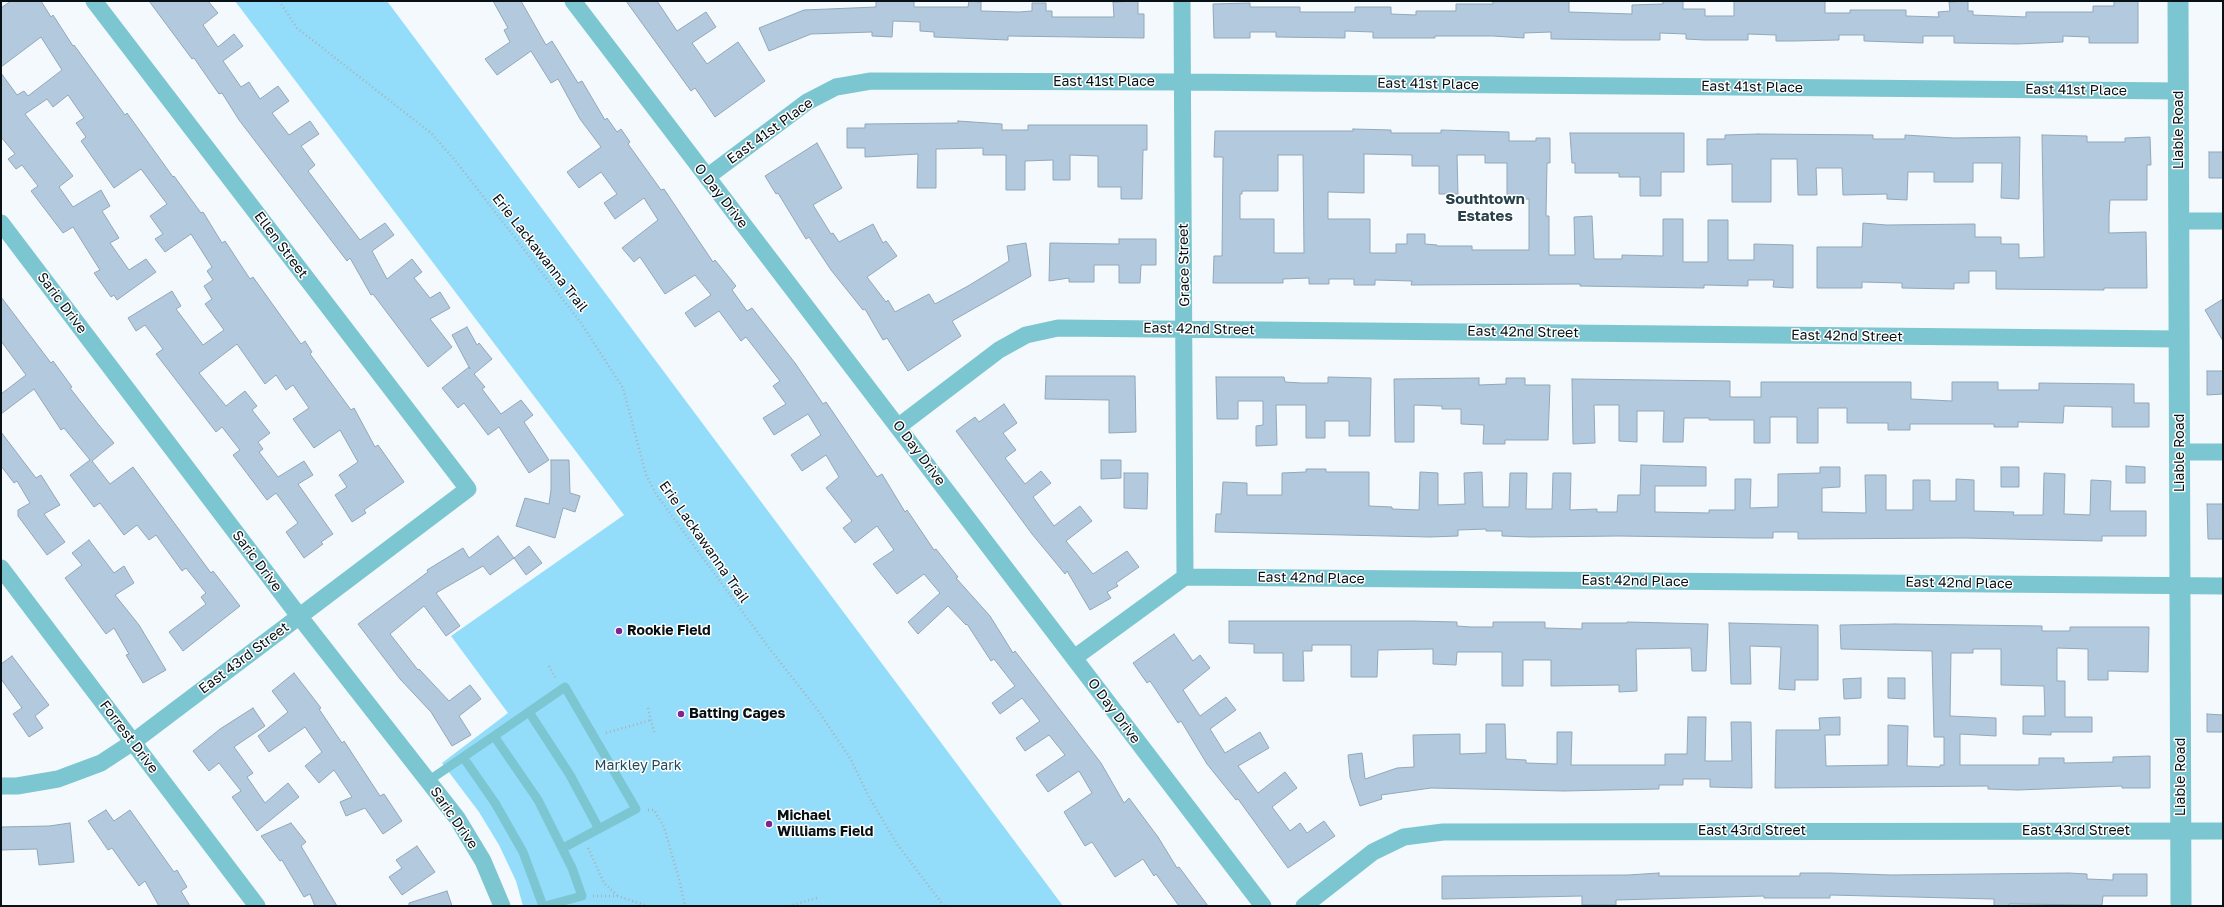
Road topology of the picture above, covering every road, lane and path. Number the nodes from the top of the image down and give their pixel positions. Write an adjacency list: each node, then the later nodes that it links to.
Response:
1 (94, 1): 17 (street, Ellen Street)
2 (279, 1): 49 (path, Erie Lackawanna Trail)
3 (573, 1): 8 (street, O Day Drive)
4 (1182, 1): 6 (street, Grace Street)
5 (2178, 1): 7 (street, Liable Road)
6 (1183, 82): 7 (street, East 41st Place); 8 (street, East 41st Place); 12 (street, Grace Street)
7 (2179, 91): 9 (street, Liable Road)
8 (707, 177): 14 (street, O Day Drive)
9 (2179, 221): 10 (street); 13 (street, Liable Road)
10 (2223, 221)
11 (1, 223): 22 (street, Saric Drive)
12 (1185, 329): 13 (street, East 42nd Street); 14 (street, East 42nd Street); 19 (street, Grace Street)
13 (2179, 339): 15 (street, Liable Road)
14 (899, 426): 23 (street, O Day Drive)
15 (2180, 452): 16 (street); 20 (street, Liable Road)
16 (2223, 452)
17 (468, 489): 22 (street, East 43rd Street)
18 (1, 568): 30 (street, Forrest Drive)
19 (1185, 577): 20 (street, East 42nd Place); 23 (street)
20 (2180, 585): 21 (street, East 42nd Place); 36 (street, Liable Road)
21 (2223, 586)
22 (299, 616): 30 (street, East 43rd Street); 32 (street, Saric Drive)
23 (1074, 658): 50 (street, O Day Drive)
24 (648, 708): 26 (path)
25 (529, 712): 28 (lane); 29 (lane); 35 (lane)
26 (651, 720): 27 (path); 29 (path)
27 (654, 732)
28 (494, 736): 31 (lane); 39 (lane)
29 (594, 737): 34 (lane)
30 (133, 742): 33 (street, East 43rd Street); 43 (street, Forrest Drive)
31 (463, 757): 32 (lane); 45 (lane)
32 (428, 781): 44 (street, Saric Drive)
33 (1, 786)
34 (636, 809): 35 (lane); 47 (path)
35 (599, 829): 38 (lane)
36 (2181, 830): 37 (street, East 43rd Street); 51 (street, East 43rd Street); 52 (street, Liable Road)
37 (2223, 831)
38 (582, 838): 39 (lane); 41 (path)
39 (563, 848): 40 (lane)
40 (582, 896): 41 (path); 45 (lane)
41 (618, 896): 46 (path)
42 (817, 898): 48 (path)
43 (256, 905)
44 (502, 906)
45 (544, 906)
46 (647, 906)
47 (684, 906)
48 (789, 906)
49 (944, 906)
50 (1263, 906)
51 (1304, 906)
52 (2180, 906)

